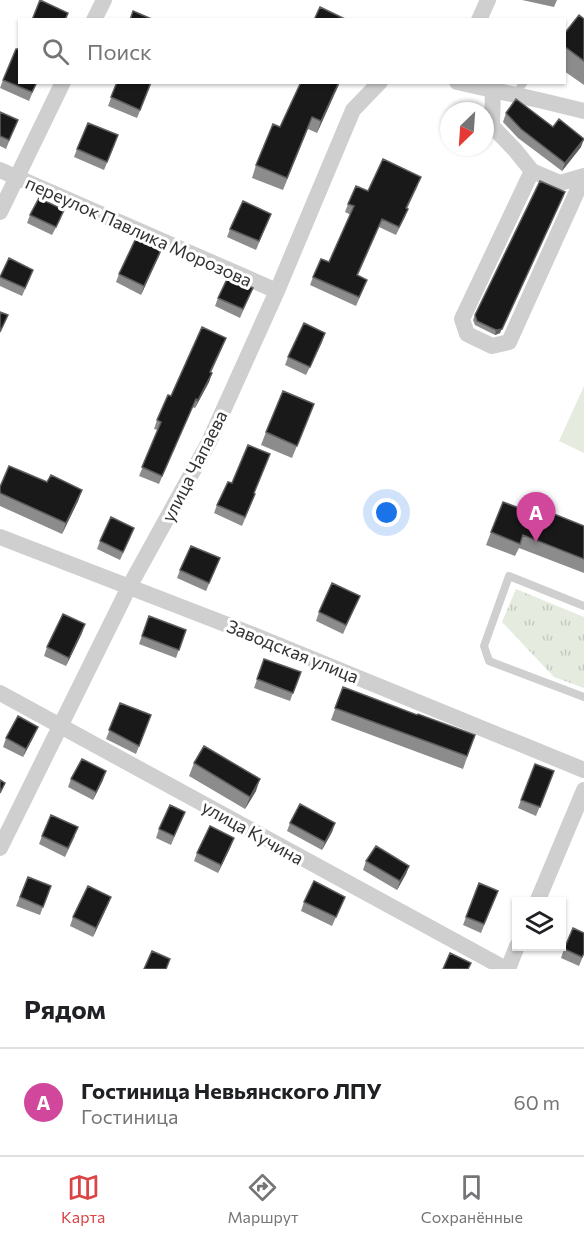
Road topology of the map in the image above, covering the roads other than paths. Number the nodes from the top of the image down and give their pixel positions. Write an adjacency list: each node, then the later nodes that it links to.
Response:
1 (104, 0): 3 (street)
2 (488, 0): 4 (street)
3 (95, 18)
4 (480, 18)
5 (62, 84): 14 (street)
6 (378, 84): 16 (street, улица Чапаева)
7 (466, 84): 9 (street)
8 (520, 89): 9 (street); 10 (street)
9 (493, 90): 12 (street)
10 (584, 111)
11 (0, 170): 14 (street, переулок Павлика Морозова)
12 (532, 171): 13 (street); 13 (street)
13 (584, 176)
14 (17, 177): 15 (street); 16 (street, переулок Павлика Морозова)
15 (0, 212)
16 (277, 291): 18 (street, улица Чапаева)
17 (0, 537): 18 (street, Заводская улица)
18 (129, 587): 22 (street, улица Чапаева); 23 (street, Заводская улица)
19 (584, 606): 21 (lane)
20 (0, 693): 22 (street, улица Кучина)
21 (584, 697)
22 (59, 727): 25 (street, улица Чапаева); 28 (street, улица Кучина)
23 (584, 770)
24 (584, 790): 26 (street)
25 (0, 848)
26 (539, 897)
27 (515, 951): 28 (street)
28 (507, 969)

